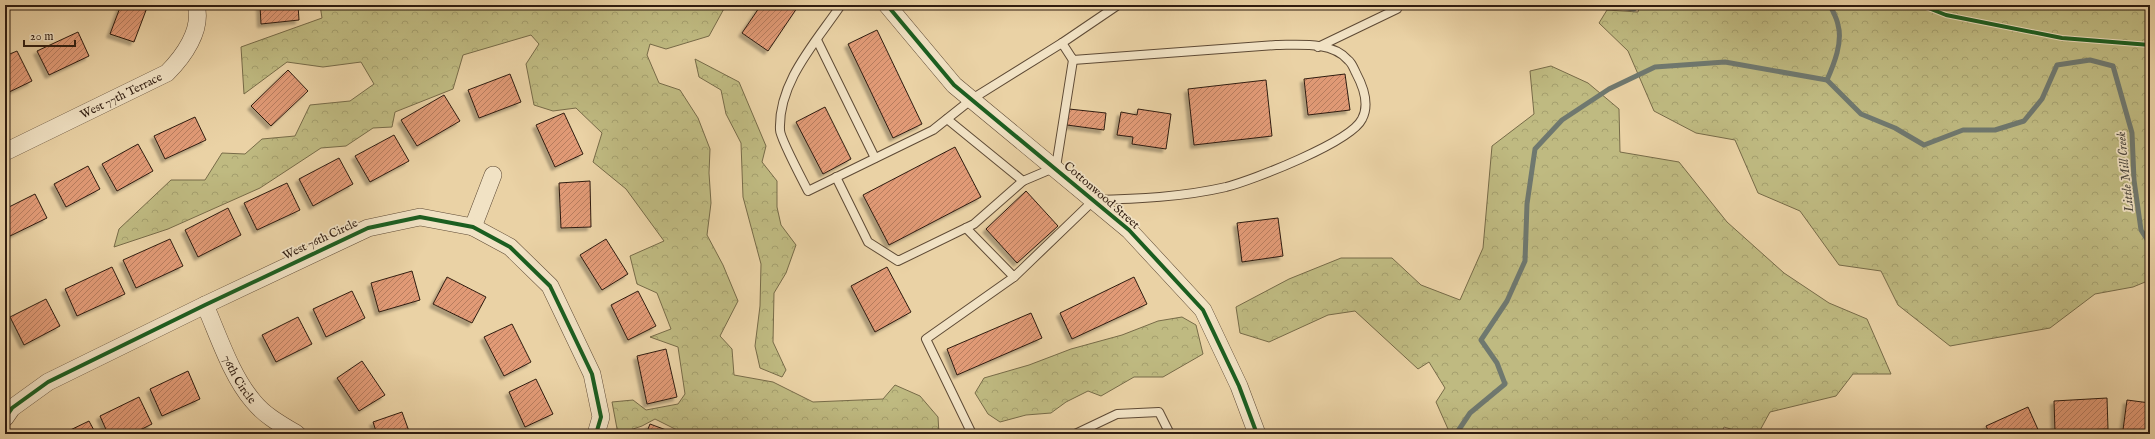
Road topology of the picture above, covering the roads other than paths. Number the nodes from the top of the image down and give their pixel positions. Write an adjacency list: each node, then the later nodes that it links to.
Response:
1 (196, 5): 12 (street, West 77th Terrace)
2 (841, 5): 6 (lane)
3 (887, 5): 10 (street, Cottonwood Street)
4 (1118, 5): 7 (lane)
5 (1396, 9): 8 (lane)
6 (817, 40): 13 (lane); 16 (lane)
7 (1062, 43): 9 (lane); 10 (lane)
8 (1317, 47): 9 (lane); 18 (lane)
9 (1073, 60): 14 (lane)
10 (972, 99): 11 (lane); 14 (street, Cottonwood Street)
11 (947, 118): 13 (lane); 17 (lane)
12 (5, 152)
13 (875, 158): 16 (lane)
14 (1056, 167): 17 (lane); 18 (street, Cottonwood Street)
15 (493, 175): 19 (street)
16 (836, 177): 20 (lane)
17 (1023, 181): 20 (lane)
18 (1094, 200): 21 (lane); 29 (street, Cottonwood Street)
19 (473, 227): 22 (street, West 76th Circle); 25 (street, West 76th Circle)
20 (966, 228): 21 (lane)
21 (1014, 276): 26 (lane)
22 (205, 305): 23 (street, West 76th Circle); 24 (street, 76th Circle)
23 (5, 418)
24 (297, 434)
25 (596, 434)
26 (972, 434)
27 (1075, 434): 28 (lane)
28 (1170, 434)
29 (1257, 434)

